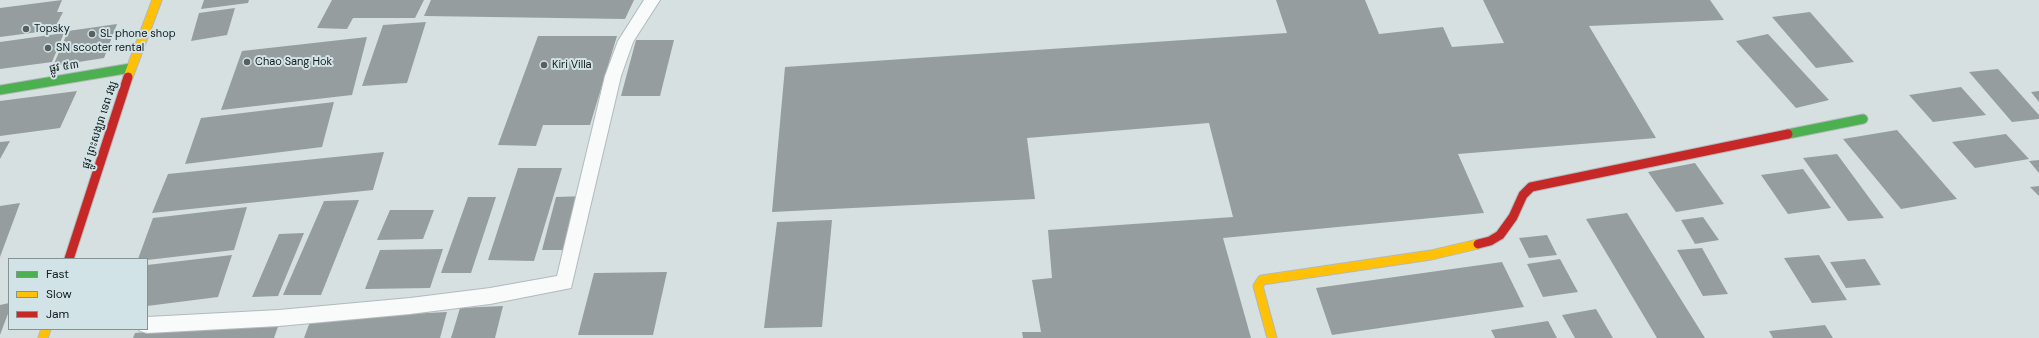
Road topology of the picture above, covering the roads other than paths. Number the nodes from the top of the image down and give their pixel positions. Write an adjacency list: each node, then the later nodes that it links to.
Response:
1 (157, 0): 3 (street, ផ្លូវ ព្រះសង្ឃរា ទេព វង្ស)
2 (652, 0): 7 (lane)
3 (131, 68): 4 (street, ផ្លូវ ៥៣); 6 (street, ផ្លូវ ព្រះសង្ឃរា ទេព វង្ស)
4 (0, 90)
5 (1863, 119): 8 (street)
6 (69, 258)
7 (148, 325)
8 (1272, 338)

